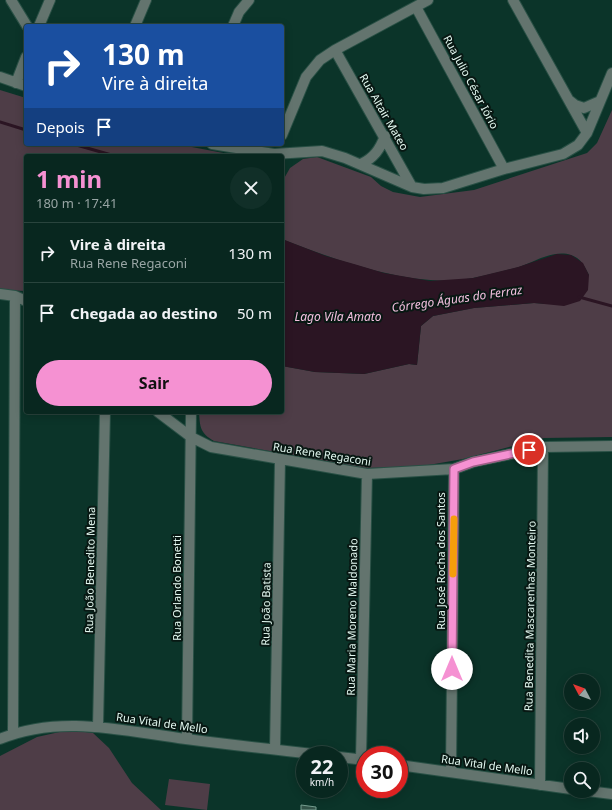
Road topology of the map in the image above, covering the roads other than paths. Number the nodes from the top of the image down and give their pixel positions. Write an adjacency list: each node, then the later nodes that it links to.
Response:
1 (12, 0): 8 (street)
2 (50, 0): 9 (street)
3 (146, 0): 10 (street)
4 (249, 0): 11 (street)
5 (428, 0): 7 (street)
6 (513, 0): 18 (street)
7 (416, 7): 12 (street); 28 (street, Rua Julio César Iório)
8 (26, 24)
9 (40, 24)
10 (136, 24)
11 (234, 24)
12 (335, 50): 20 (street); 22 (street, Rua Altair Mateo)
13 (24, 62): 16 (street)
14 (612, 72): 19 (street)
15 (0, 77): 16 (street)
16 (16, 83): 17 (street)
17 (24, 85)
18 (569, 99): 19 (street); 21 (street)
19 (600, 101): 21 (street)
20 (284, 130)
21 (587, 133): 28 (street)
22 (385, 136): 27 (street); 29 (street, Rua Altair Mateo)
23 (221, 146): 24 (street)
24 (254, 153): 25 (street)
25 (264, 154)
26 (284, 154): 27 (street)
27 (361, 164): 29 (street)
28 (504, 169): 29 (street)
29 (412, 187)
30 (0, 294): 31 (street)
31 (15, 296): 32 (street); 43 (street)
32 (24, 300)
33 (105, 414): 42 (street, Rua João Benedito Mena)
34 (161, 414): 36 (street, Rua Rene Regaconi)
35 (191, 414): 36 (street, Rua Orlando Bonetti)
36 (191, 437): 39 (street, Rua Rene Regaconi); 45 (street, Rua Orlando Bonetti)
37 (612, 446): 38 (street, Rua Rene Regaconi)
38 (543, 447): 40 (street, Rua Rene Regaconi); 51 (street, Rua Benedita Mascarenhas Monteiro)
39 (280, 460): 41 (street, Rua Rene Regaconi); 47 (street, Rua João Batista)
40 (454, 469): 41 (street, Rua Rene Regaconi); 50 (street, Rua José Rocha dos Santos)
41 (367, 474): 46 (street, Rua Maria Moreno Maldonado)
42 (98, 726): 43 (street, Rua Vital de Mello); 45 (street, Rua Vital de Mello)
43 (13, 733): 44 (street, Rua Vital de Mello)
44 (0, 738)
45 (187, 739): 47 (street, Rua Vital de Mello)
46 (363, 746)
47 (275, 749): 48 (street, Rua Vital de Mello)
48 (296, 752)
49 (408, 766): 50 (street, Rua Vital de Mello)
50 (451, 772): 51 (street, Rua Vital de Mello)
51 (540, 785): 52 (street, Rua Vital de Mello)
52 (564, 788)
53 (600, 792): 54 (street)
54 (612, 794)

